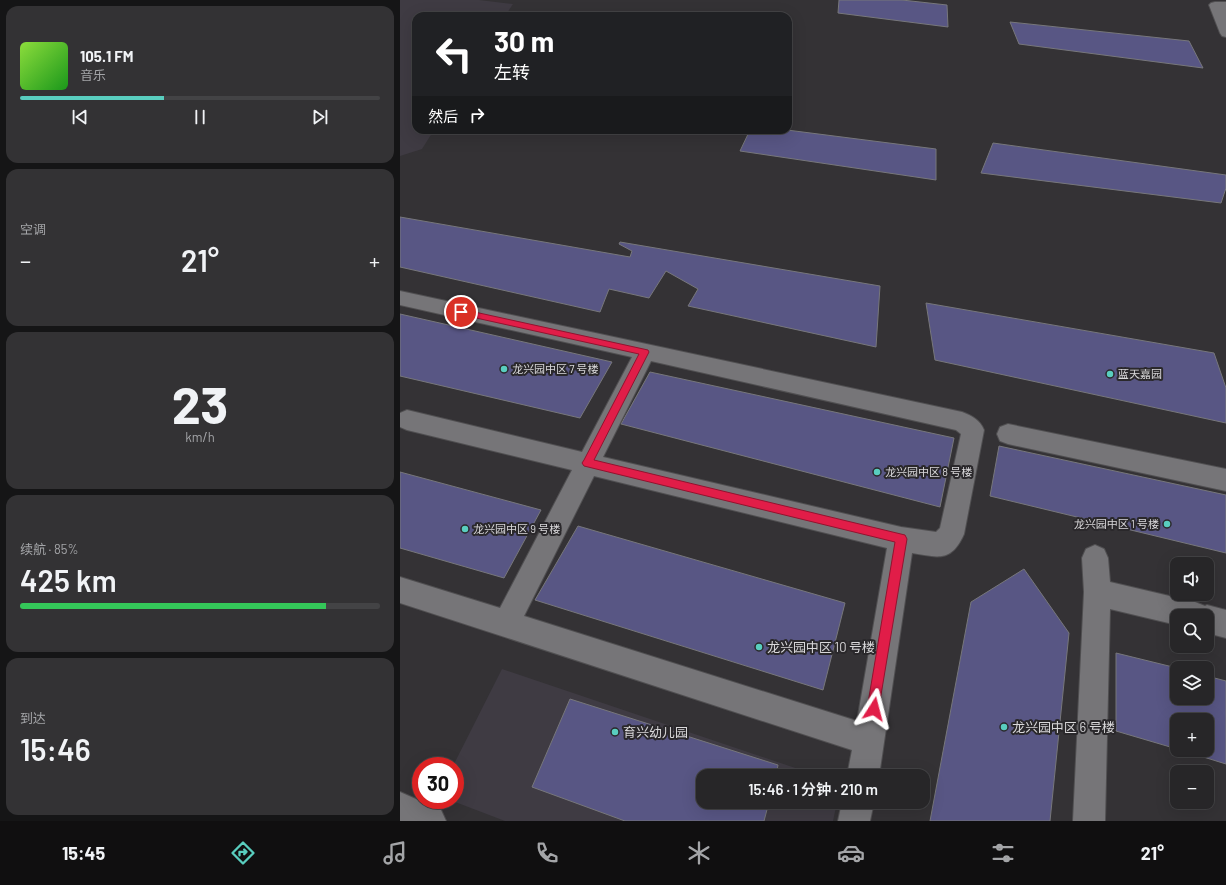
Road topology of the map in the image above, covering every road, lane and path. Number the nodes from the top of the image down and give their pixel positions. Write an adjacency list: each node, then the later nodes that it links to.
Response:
1 (1220, 8): 2 (street)
2 (1226, 33)
3 (400, 298): 4 (street)
4 (645, 352): 7 (street); 9 (street)
5 (406, 420): 7 (street)
6 (1008, 434): 8 (street)
7 (587, 463): 9 (street); 15 (street)
8 (1226, 480)
9 (901, 539): 17 (street)
10 (1095, 558): 12 (street)
11 (400, 590): 15 (street)
12 (1097, 592): 13 (street); 23 (street)
13 (1170, 610)
14 (1214, 621): 16 (street)
15 (506, 624): 17 (street)
16 (1226, 624)
17 (869, 740): 18 (street)
18 (864, 769)
19 (400, 808): 21 (street)
20 (857, 809): 22 (street)
21 (430, 821)
22 (854, 821)
23 (1089, 821)

